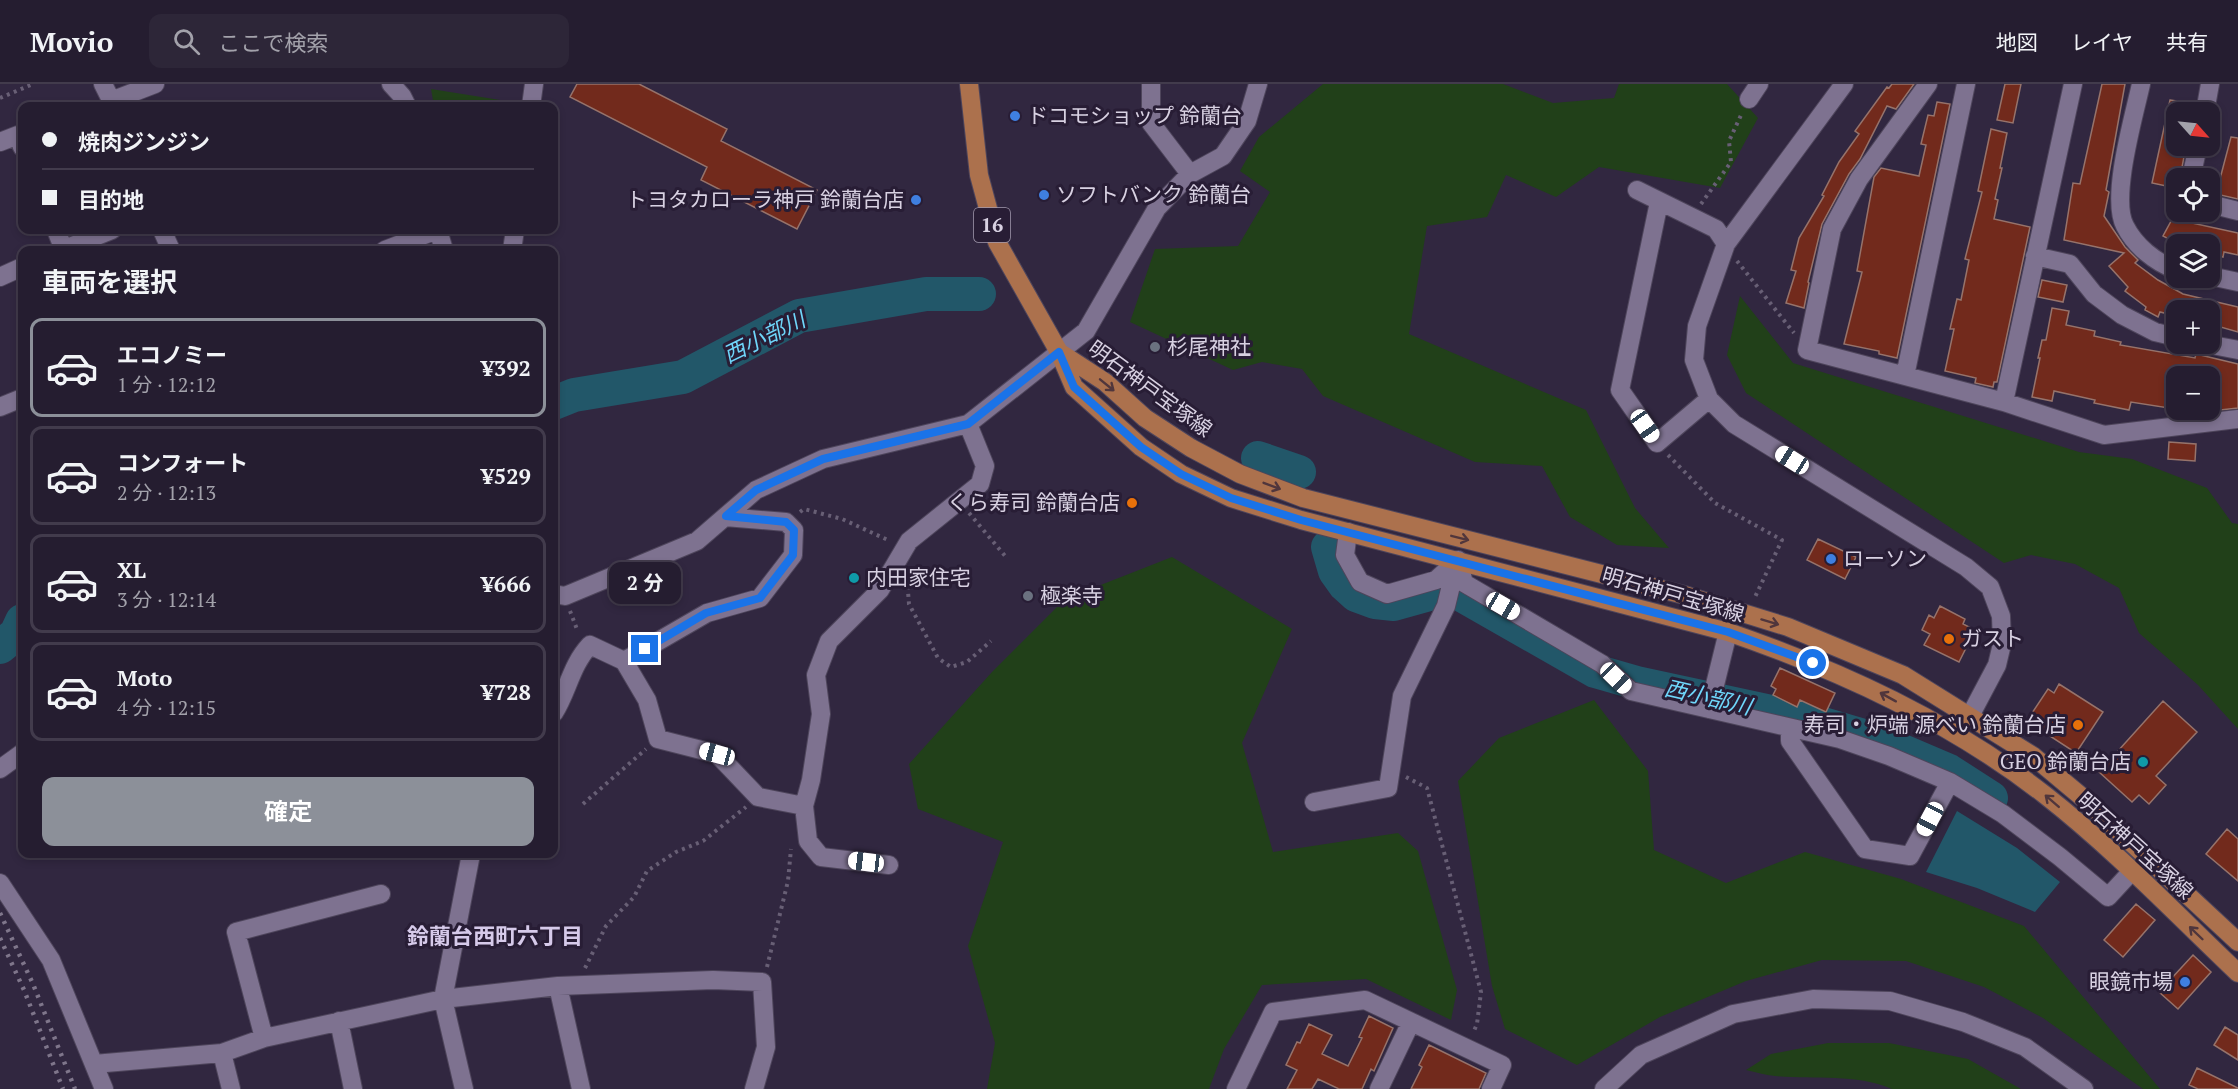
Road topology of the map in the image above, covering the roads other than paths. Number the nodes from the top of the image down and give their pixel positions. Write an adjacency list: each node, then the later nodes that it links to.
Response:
1 (103, 84): 14 (street)
2 (155, 84): 15 (street)
3 (391, 84): 16 (street)
4 (534, 84): 17 (street)
5 (969, 84): 40 (main road, 明石神戸宝塚線 / 16)
6 (1150, 84): 21 (street)
7 (1258, 84): 21 (street)
8 (1843, 84): 28 (street)
9 (1928, 84): 41 (street)
10 (1966, 84): 41 (street)
11 (2073, 84): 31 (street)
12 (2141, 84): 32 (street)
13 (2210, 84): 18 (street)
14 (111, 102)
15 (116, 102)
16 (405, 102)
17 (532, 102)
18 (2207, 102)
19 (18, 135): 20 (street)
20 (0, 142)
21 (1191, 174): 40 (street)
22 (1637, 190): 23 (street)
23 (1659, 201): 28 (street); 42 (street)
24 (2220, 206): 25 (street)
25 (2238, 211)
26 (102, 234): 29 (street)
27 (427, 234): 30 (street)
28 (1726, 244): 42 (street)
29 (73, 246)
30 (395, 246)
31 (2036, 256): 37 (street); 44 (street)
32 (2166, 264)
33 (18, 269): 34 (street)
34 (0, 277)
35 (2220, 278): 36 (street)
36 (2238, 282)
37 (2166, 335)
38 (2220, 347): 39 (street)
39 (2238, 350)
40 (1059, 352): 47 (street); 49 (main road, 明石神戸宝塚線 / 16); 56 (main road, 明石神戸宝塚線 / 16, one-way to 56)
41 (1905, 376): 44 (street)
42 (1709, 399): 56 (street)
43 (18, 400): 45 (street)
44 (2004, 402): 46 (street)
45 (0, 407)
46 (2238, 419)
47 (968, 424): 48 (street); 62 (street)
48 (726, 516): 51 (street); 53 (street)
49 (1348, 532): 50 (main road, 明石神戸宝塚線 / 16); 50 (street)
50 (1458, 560): 52 (main road, 明石神戸宝塚線 / 16); 55 (street); 61 (street)
51 (559, 595)
52 (1728, 632): 55 (street); 65 (main road, 明石神戸宝塚線 / 16, one-way to 52)
53 (624, 661): 54 (street); 62 (street)
54 (558, 706)
55 (1709, 709): 57 (street)
56 (1970, 716): 68 (main road, 明石神戸宝塚線 / 16)
57 (1790, 728): 60 (street); 60 (street)
58 (18, 756): 59 (street)
59 (0, 769)
60 (1950, 782): 65 (street)
61 (1314, 801)
62 (804, 806): 64 (street)
63 (470, 858): 71 (street)
64 (889, 865)
65 (2132, 871): 69 (main road, 明石神戸宝塚線 / 16, one-way to 65)
66 (0, 883): 76 (street)
67 (381, 894): 74 (street)
68 (2238, 942)
69 (2238, 973)
70 (567, 986): 71 (street); 81 (street); 82 (street)
71 (443, 999): 72 (street); 80 (street)
72 (339, 1021): 74 (street); 79 (street)
73 (1411, 1022): 83 (street); 84 (street); 85 (street)
74 (264, 1038): 75 (street)
75 (222, 1053): 76 (street); 78 (street)
76 (94, 1064): 77 (street)
77 (104, 1089)
78 (231, 1089)
79 (353, 1089)
80 (464, 1089)
81 (581, 1089)
82 (754, 1089)
83 (1236, 1089)
84 (1379, 1089)
85 (1491, 1089)
86 (1604, 1089): 87 (street)
87 (2084, 1089)

